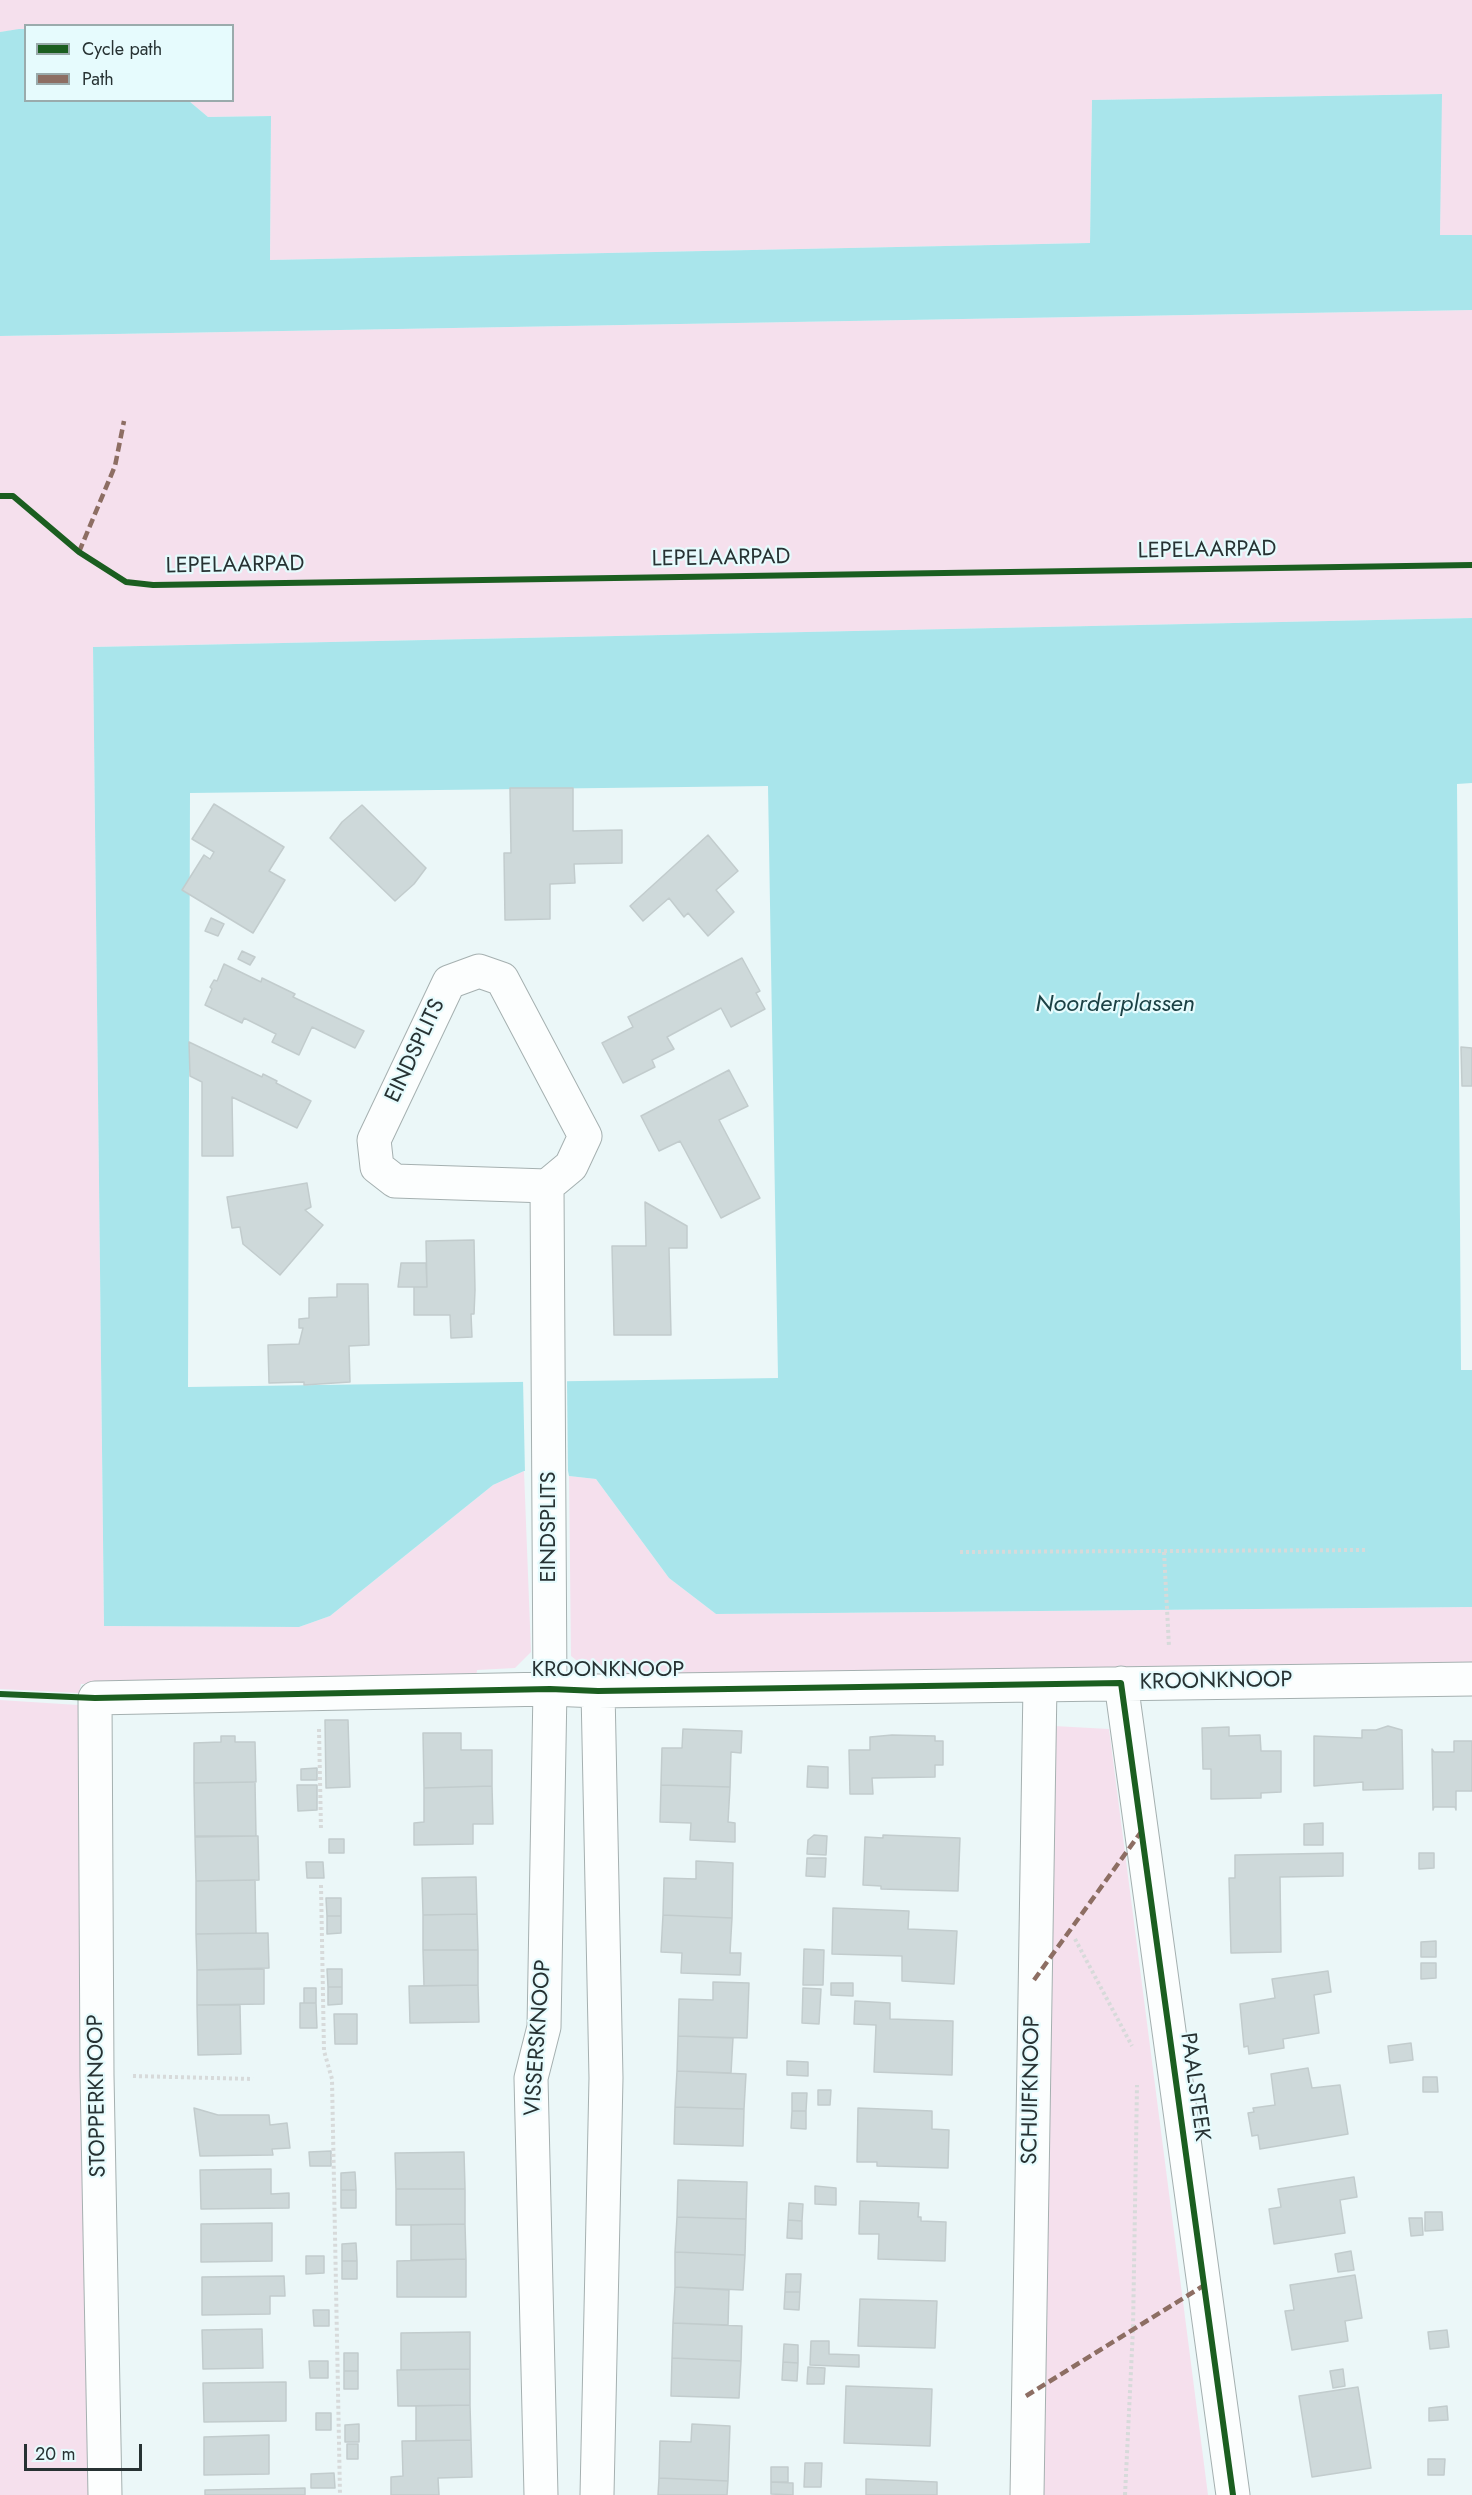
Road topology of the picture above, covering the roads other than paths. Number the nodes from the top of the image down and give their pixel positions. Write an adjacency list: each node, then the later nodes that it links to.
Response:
1 (547, 1186): 1 (street, EINDSPLITS); 5 (street, EINDSPLITS)
2 (1472, 1679): 3 (street, KROONKNOOP)
3 (1121, 1683): 4 (street, KROONKNOOP); 12 (street, PAALSTEEK)
4 (1040, 1685): 6 (street, KROONKNOOP); 11 (street, SCHUIFKNOOP)
5 (550, 1689): 6 (street, KROONKNOOP); 7 (street, KROONKNOOP); 9 (street, VISSERSKNOOP)
6 (598, 1691): 10 (street)
7 (95, 1698): 8 (street, STOPPERKNOOP)
8 (105, 2495)
9 (541, 2495)
10 (597, 2495)
11 (1027, 2495)
12 (1233, 2495)

